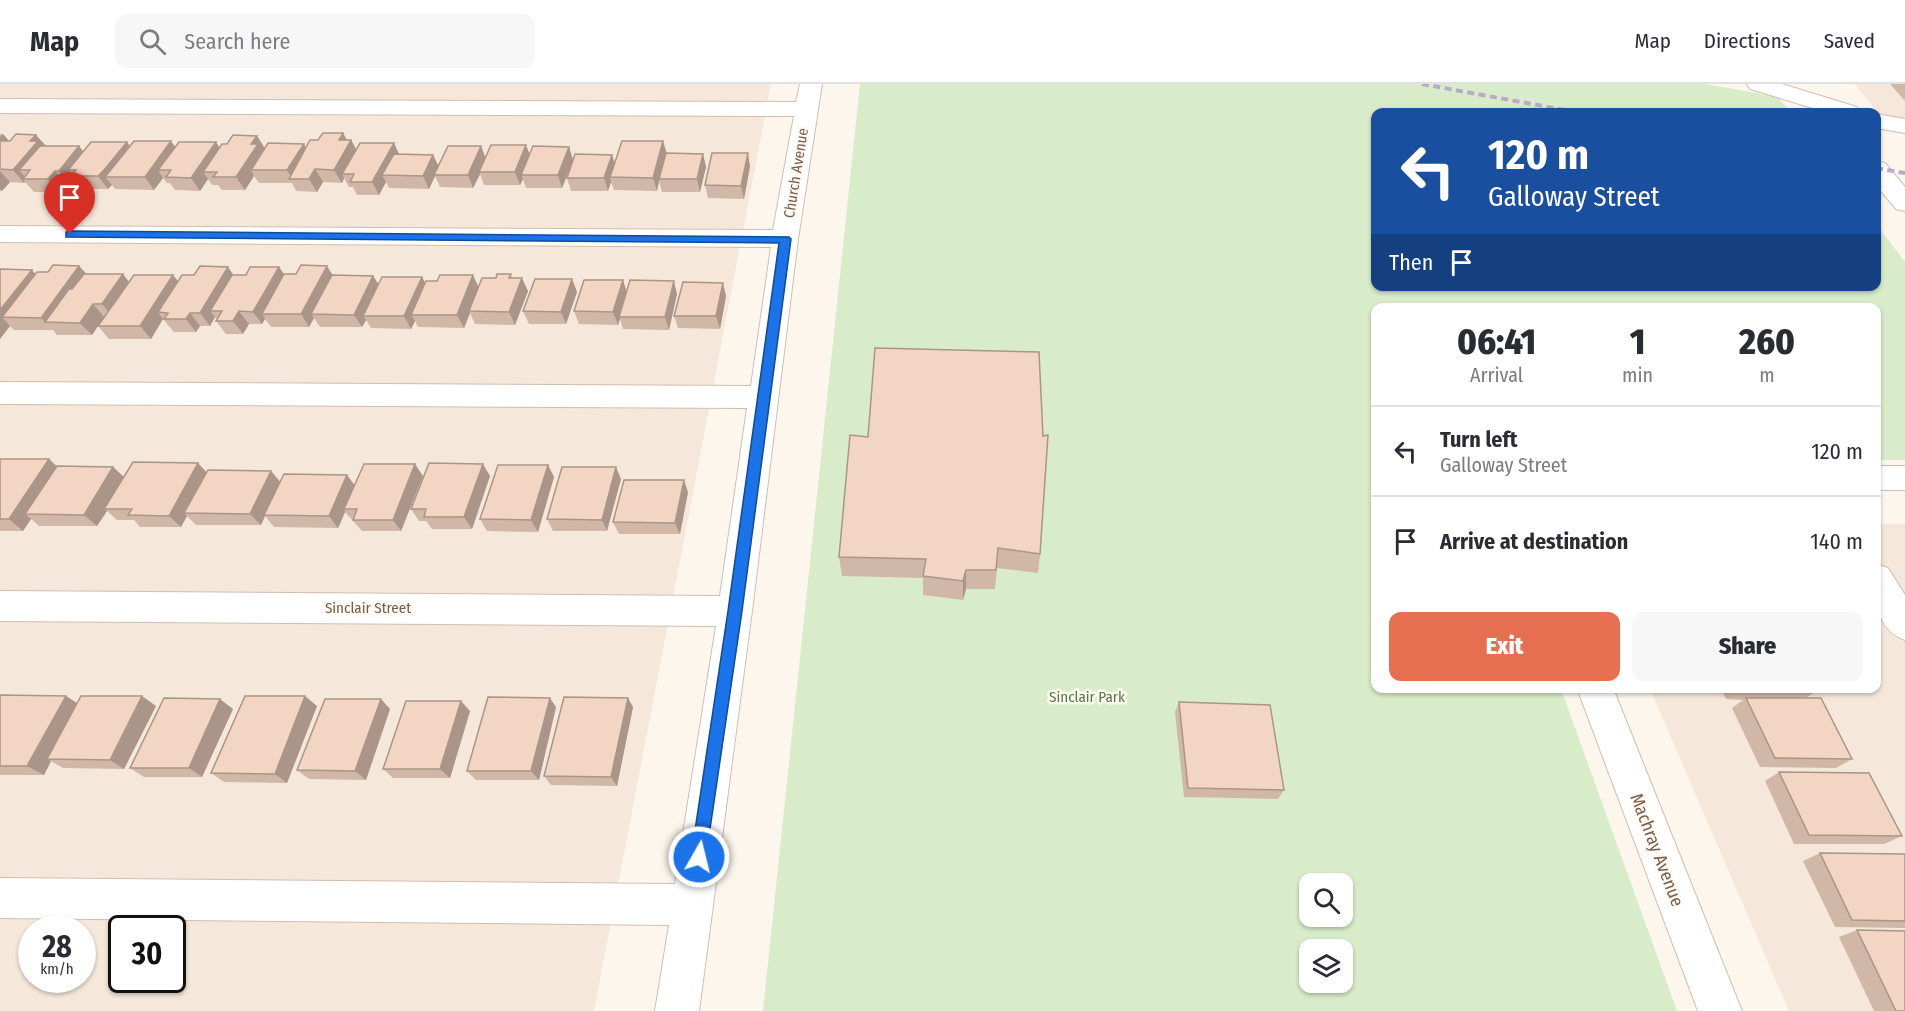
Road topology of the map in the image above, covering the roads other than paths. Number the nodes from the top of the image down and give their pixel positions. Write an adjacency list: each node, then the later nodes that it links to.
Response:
1 (1758, 84): 5 (street)
2 (1807, 84): 6 (street)
3 (809, 96): 4 (street); 12 (street, Church Avenue)
4 (0, 106)
5 (1824, 108)
6 (1826, 108)
7 (1881, 122): 8 (street)
8 (1905, 126)
9 (1881, 174): 10 (street)
10 (1905, 202)
11 (0, 234): 12 (street)
12 (785, 239): 14 (street, Church Avenue)
13 (0, 393): 14 (street)
14 (764, 397): 19 (street, Church Avenue)
15 (1881, 478): 16 (street)
16 (1905, 478)
17 (1881, 586): 20 (street)
18 (0, 606): 19 (street, Sinclair Street)
19 (735, 611): 23 (street, Church Avenue)
20 (1905, 625)
21 (1597, 693): 25 (street, Machray Avenue)
22 (0, 898): 23 (street)
23 (692, 905): 24 (street, Church Avenue)
24 (676, 1011)
25 (1719, 1011)

